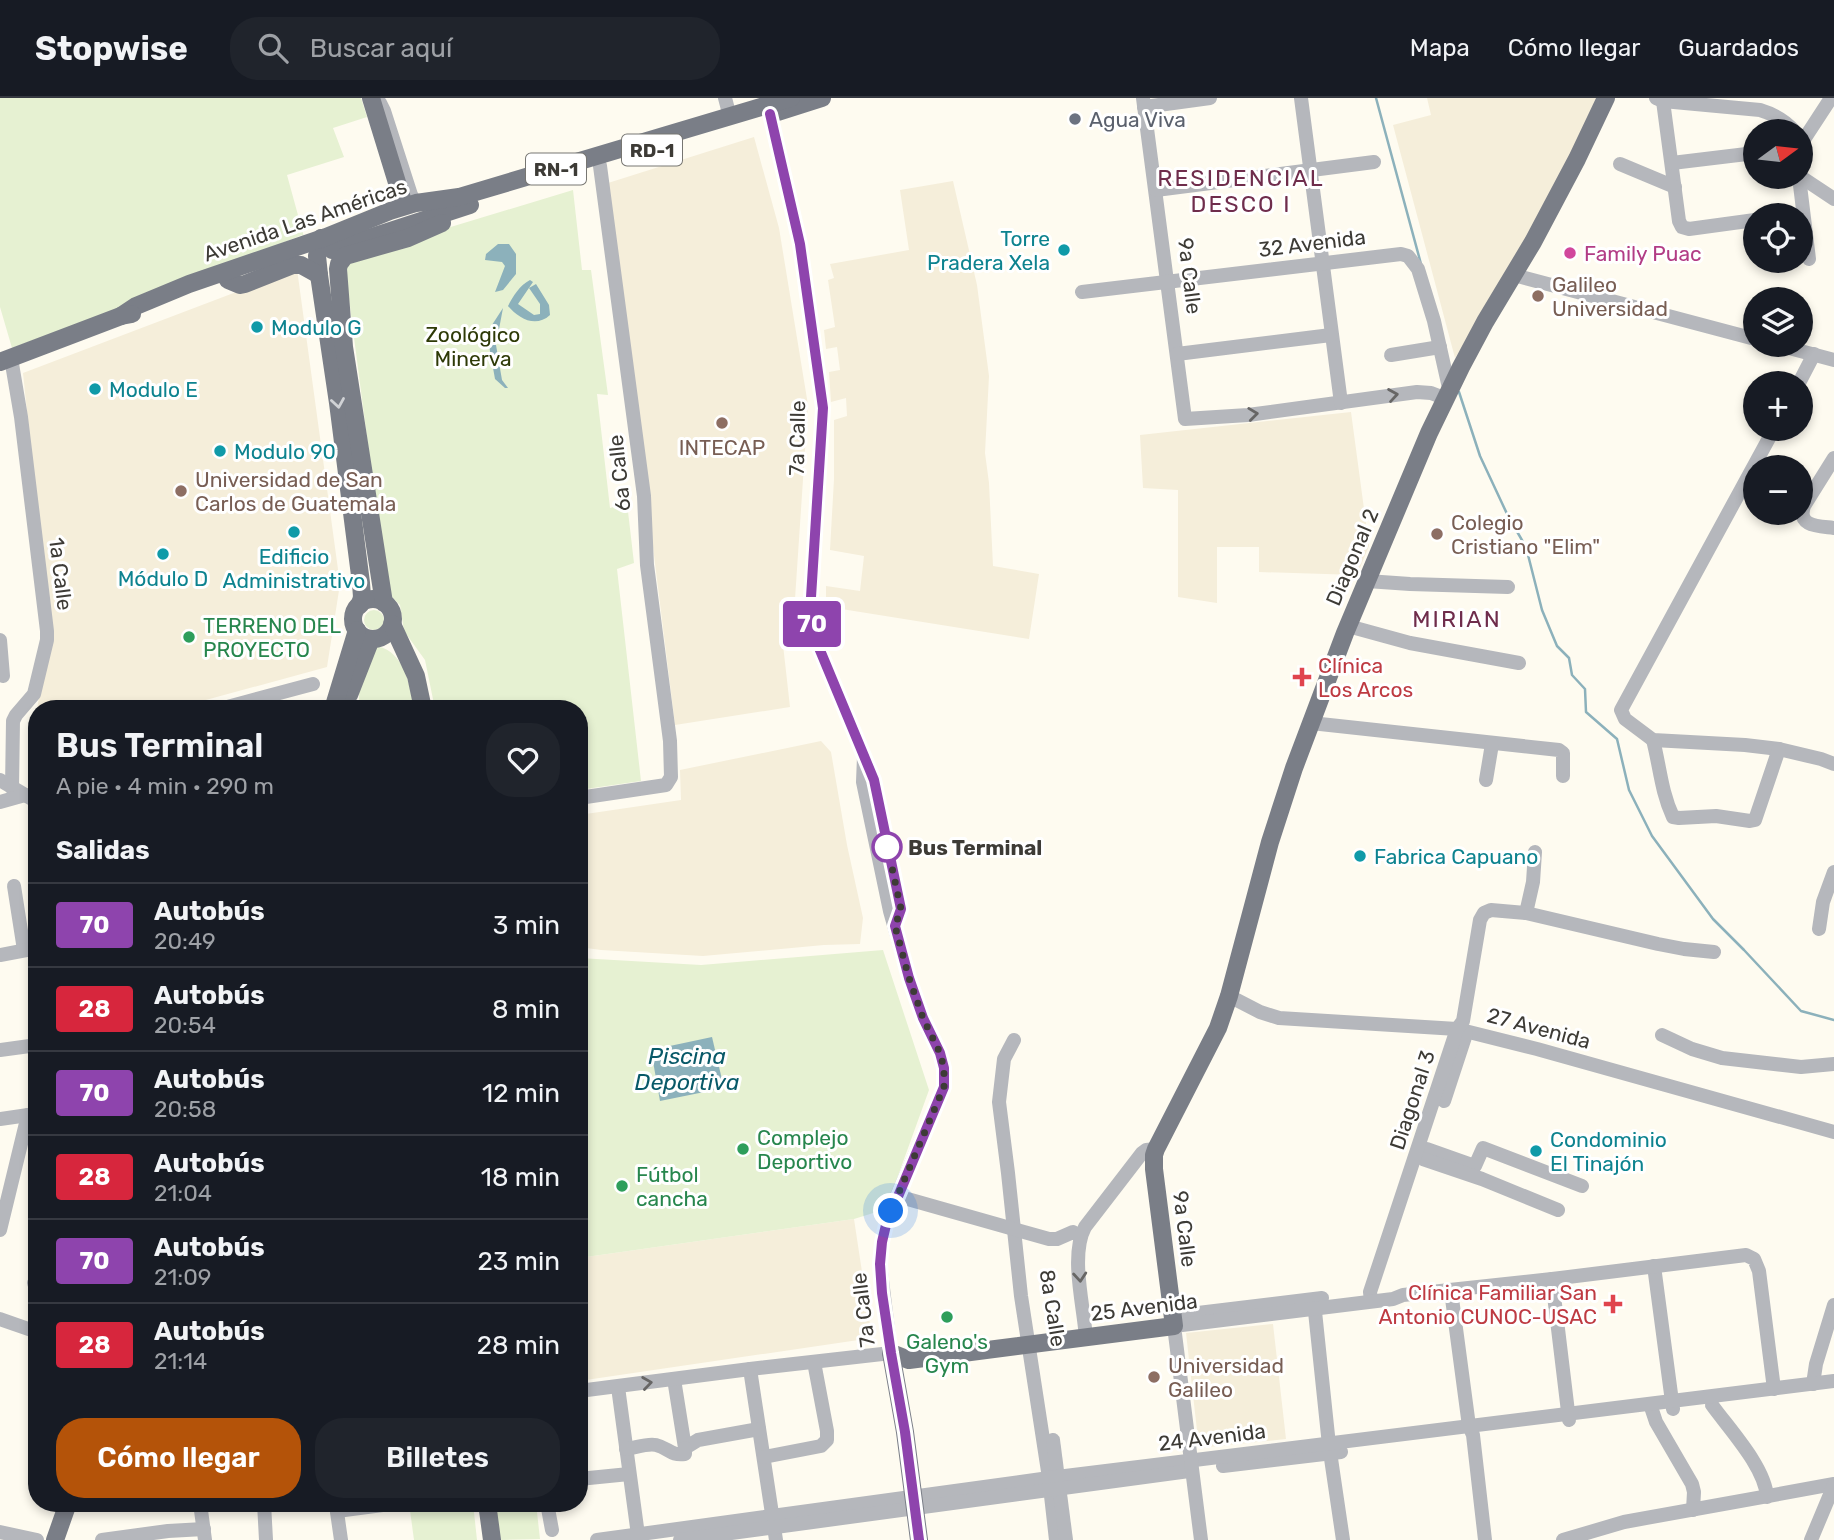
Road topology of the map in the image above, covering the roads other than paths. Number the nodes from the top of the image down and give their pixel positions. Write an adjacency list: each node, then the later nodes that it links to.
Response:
1 (371, 98): 26 (main road)
2 (725, 98): 12 (street)
3 (791, 98): 12 (main road, Avenida Las Américas / RN-1)
4 (822, 98): 11 (main road, Avenida Las Américas / RD-1)
5 (1210, 98): 10 (street)
6 (1301, 98): 20 (street)
7 (1606, 98): 30 (main road, Diagonal 2)
8 (1832, 98): 14 (street)
9 (1659, 99): 13 (street); 17 (street)
10 (1143, 102): 23 (street, 9a Calle)
11 (770, 114): 19 (main road, Avenida Las Américas / RD-1); 101 (street, 7a Calle)
12 (730, 117): 26 (main road, Avenida Las Américas / RN-1)
13 (1780, 119)
14 (1813, 126)
15 (1743, 154): 17 (street)
16 (1374, 162): 20 (street)
17 (1671, 163): 22 (street)
18 (1620, 164): 22 (street)
19 (600, 166): 25 (main road, Avenida Las Américas / RD-1); 74 (street, 6a Calle)
20 (1311, 170): 23 (street); 29 (street)
21 (1813, 185): 24 (street)
22 (1675, 187): 27 (street)
23 (1156, 190): 31 (street, 9a Calle)
24 (1834, 199)
25 (482, 201): 28 (main road, Avenida Las Américas); 36 (main road)
26 (406, 207): 28 (main road, Avenida Las Américas / RN-1); 36 (main road)
27 (1743, 221)
28 (318, 257): 33 (main road, Avenida Las Américas); 33 (main road, Avenida Las Américas); 52 (main road, one-way to 52)
29 (1322, 263): 31 (street, 32 Avenida); 34 (street); 37 (street, 32 Avenida)
30 (1514, 275): 35 (street); 44 (main road, Diagonal 2)
31 (1167, 282): 32 (street, 32 Avenida); 38 (street, 9a Calle)
32 (1082, 292)
33 (121, 316): 41 (main road, Avenida Las Américas)
34 (1331, 335): 38 (street); 45 (street)
35 (1743, 336)
36 (344, 347): 51 (main road)
37 (1440, 347): 39 (street); 44 (street, 32 Avenida)
38 (1177, 354): 45 (street, 9a Calle, one-way to 45)
39 (1391, 355)
40 (1814, 355): 42 (street); 43 (street)
41 (5, 360): 60 (street, 1a Calle)
42 (1834, 360)
43 (1805, 371)
44 (1447, 393): 45 (street, one-way to 44); 49 (main road, Diagonal 2)
45 (1340, 403)
46 (1767, 441): 67 (street)
47 (1834, 458): 48 (street)
48 (1834, 528)
49 (1367, 581): 50 (street); 54 (main road, Diagonal 2)
50 (1508, 587)
51 (384, 603): 52 (main road); 53 (main road)
52 (360, 605): 55 (main road)
53 (392, 624): 55 (main road); 64 (main road)
54 (1348, 626): 57 (street); 66 (main road, Diagonal 2)
55 (368, 636): 62 (main road); 63 (main road)
56 (0, 640): 58 (street)
57 (1519, 663)
58 (3, 676)
59 (313, 684): 61 (street)
60 (29, 700)
61 (253, 700)
62 (345, 700)
63 (415, 700)
64 (421, 700)
65 (28, 701): 73 (street, 1a Calle)
66 (1311, 723): 68 (street); 86 (main road, Diagonal 2)
67 (1653, 740): 69 (street); 69 (street)
68 (1492, 744): 71 (street); 72 (street)
69 (1779, 749): 70 (street)
70 (1834, 764)
71 (1563, 776)
72 (1486, 779)
73 (19, 791): 75 (street)
74 (588, 796)
75 (0, 802)
76 (1535, 852): 80 (street)
77 (1834, 872): 79 (street)
78 (14, 886): 82 (street)
79 (1831, 887): 81 (street)
80 (1526, 914): 84 (street); 87 (street, Diagonal 3)
81 (1819, 929)
82 (28, 941)
83 (28, 949): 85 (street)
84 (1714, 952)
85 (0, 955)
86 (1229, 996): 87 (street, 27 Avenida); 92 (main road, Diagonal 2)
87 (1462, 1030): 97 (street, 27 Avenida); 99 (street, Diagonal 3); 109 (street, Diagonal 3)
88 (1661, 1035): 93 (street)
89 (1014, 1040): 104 (street, 8a Calle)
90 (28, 1046): 91 (street)
91 (0, 1050)
92 (1202, 1060): 98 (main road, 9a Calle)
93 (1834, 1064)
94 (28, 1115): 95 (street)
95 (0, 1119)
96 (28, 1132): 103 (street)
97 (1834, 1132)
98 (1156, 1149): 105 (street); 113 (main road, 9a Calle)
99 (1425, 1154): 100 (street); 102 (street); 109 (street, Diagonal 3)
100 (1582, 1186)
101 (897, 1196): 104 (street); 117 (street, 7a Calle)
102 (1558, 1209)
103 (0, 1230)
104 (1019, 1231): 105 (street); 116 (street, 8a Calle)
105 (1082, 1232): 114 (street, 8a Calle, one-way to 114)
106 (1654, 1266): 107 (street, 25 Avenida); 124 (street, 25 Avenida); 127 (street)
107 (1552, 1279): 108 (street, 25 Avenida); 130 (street)
108 (1451, 1290): 109 (street, 25 Avenida); 132 (street)
109 (1374, 1296): 110 (street, 25 Avenida)
110 (1314, 1304): 113 (street, 25 Avenida); 135 (street)
111 (1834, 1305): 122 (street)
112 (0, 1319): 115 (street)
113 (1174, 1321): 114 (main road, 25 Avenida); 116 (main road, 25 Avenida); 137 (street, 9a Calle)
114 (1085, 1328): 116 (main road, 25 Avenida)
115 (28, 1329)
116 (1031, 1339): 117 (main road, 25 Avenida); 140 (street, 8a Calle)
117 (891, 1353): 118 (street, 25 Avenida); 143 (main road, 7a Calle)
118 (814, 1362): 119 (street, 25 Avenida); 136 (street)
119 (750, 1368): 120 (street, 25 Avenida); 131 (street)
120 (674, 1379): 123 (street, 25 Avenida, one-way to 120); 133 (street)
121 (1834, 1381): 122 (street, 24 Avenida)
122 (1813, 1384): 124 (street, 24 Avenida)
123 (618, 1387): 126 (street, 25 Avenida); 134 (street)
124 (1774, 1389): 127 (street, 24 Avenida)
125 (1834, 1389): 128 (street, 24 Avenida)
126 (588, 1390)
127 (1673, 1405): 128 (street, 24 Avenida); 129 (street, 24 Avenida)
128 (1712, 1405): 142 (street)
129 (1651, 1408): 130 (street, 24 Avenida); 144 (street)
130 (1569, 1418): 132 (street, 24 Avenida)
131 (760, 1429): 133 (street); 136 (street)
132 (1471, 1431): 135 (street, 24 Avenida); 174 (street)
133 (685, 1448): 134 (street)
134 (626, 1449): 138 (street)
135 (1330, 1449): 137 (street, 24 Avenida); 173 (street)
136 (764, 1457): 154 (street)
137 (1192, 1465): 140 (street, 24 Avenida); 172 (street, 9a Calle)
138 (629, 1474): 139 (street); 158 (street)
139 (588, 1478)
140 (1054, 1484): 143 (street, 24 Avenida); 170 (street, 8a Calle); 171 (street, 8a Calle)
141 (1833, 1489): 142 (street); 177 (street)
142 (1767, 1497): 144 (street)
143 (914, 1503): 154 (street, 24 Avenida); 169 (main road, 7a Calle)
144 (1693, 1510): 153 (street)
145 (53, 1512): 160 (main road)
146 (65, 1512): 161 (main road)
147 (201, 1512): 157 (street)
148 (264, 1512): 163 (street)
149 (337, 1512): 164 (street)
150 (482, 1512): 165 (main road)
151 (488, 1512): 166 (main road)
152 (549, 1512): 155 (street)
153 (1624, 1522): 175 (street); 176 (street)
154 (775, 1528): 158 (street, 24 Avenida); 168 (street, 24 Avenida)
155 (552, 1530)
156 (0, 1532): 159 (street)
157 (205, 1534): 162 (street)
158 (638, 1535): 167 (street, 24 Avenida)
159 (37, 1540)
160 (44, 1540)
161 (55, 1540)
162 (102, 1540)
163 (266, 1540)
164 (341, 1540)
165 (486, 1540)
166 (492, 1540)
167 (597, 1540)
168 (680, 1540)
169 (919, 1540)
170 (1056, 1540)
171 (1066, 1540)
172 (1201, 1540)
173 (1343, 1540)
174 (1485, 1540)
175 (1563, 1540)
176 (1612, 1540)
177 (1811, 1540)

